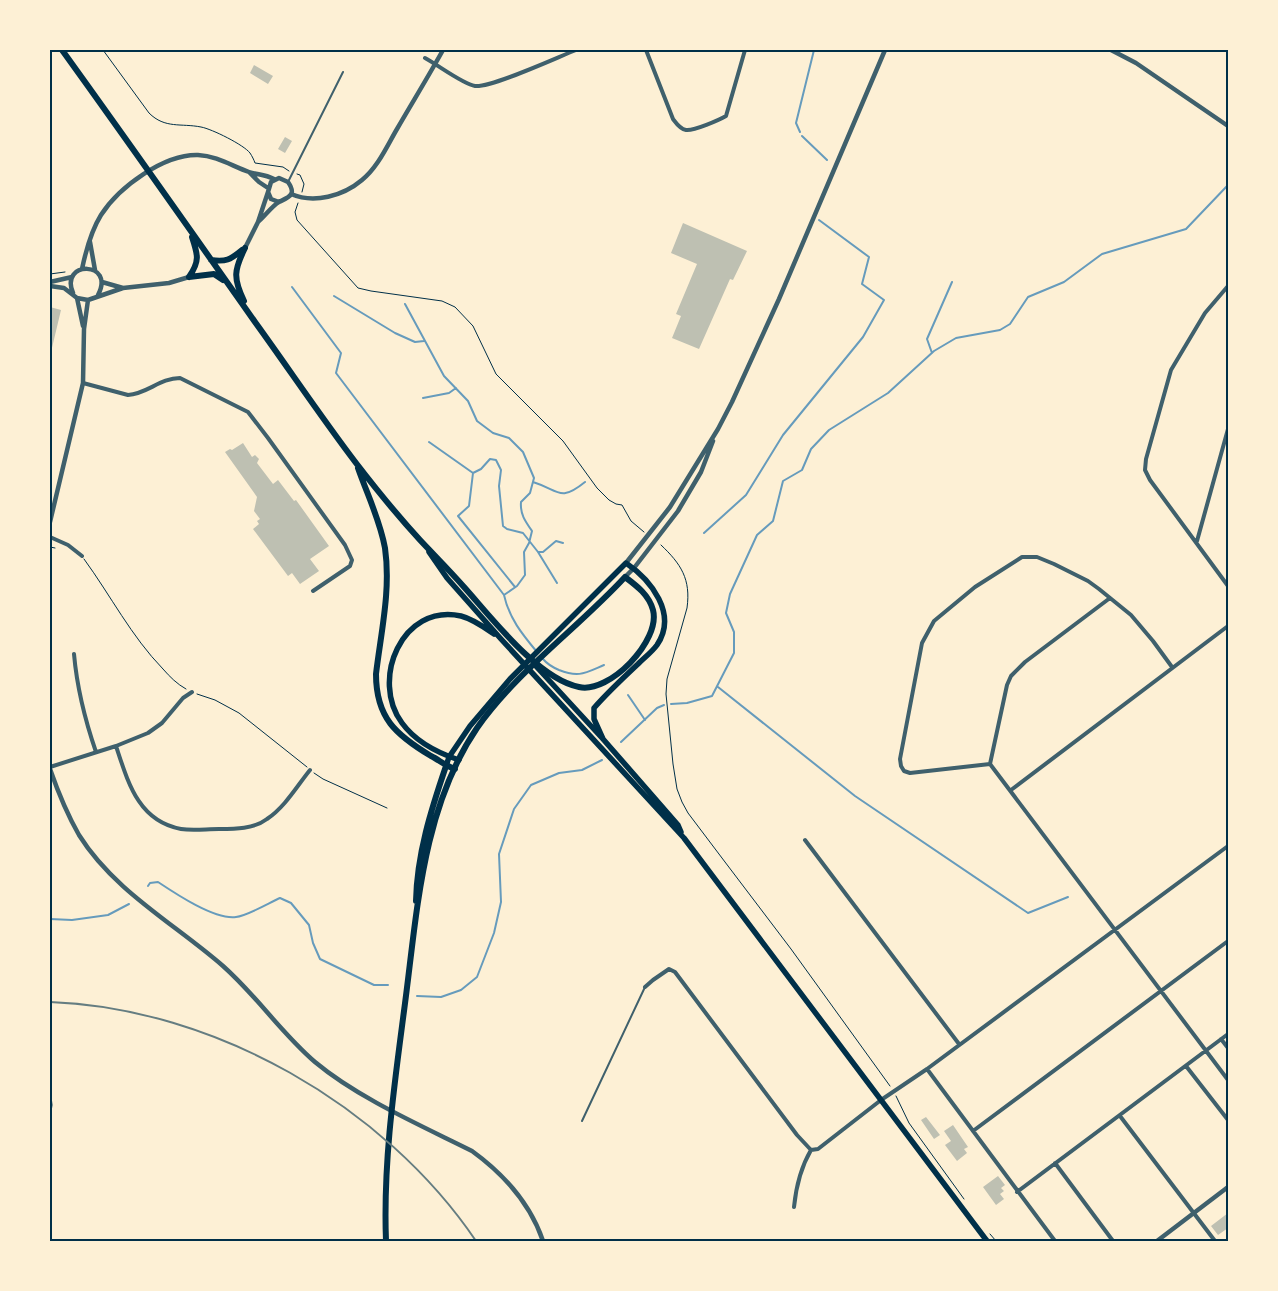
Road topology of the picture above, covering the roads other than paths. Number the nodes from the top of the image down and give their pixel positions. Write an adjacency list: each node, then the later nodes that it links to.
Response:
1 (62, 50): 19 (highway)
2 (443, 50): 9 (street)
3 (576, 50): 9 (street)
4 (646, 50): 5 (street)
5 (745, 50)
6 (886, 50): 39 (street)
7 (1111, 50): 11 (street)
8 (425, 58): 9 (street)
9 (435, 64): 16 (street)
10 (343, 72): 14 (lane)
11 (1228, 126)
12 (250, 173): 13 (street); 15 (street); 20 (street)
13 (274, 179): 14 (street); 15 (street)
14 (288, 182): 16 (street)
15 (268, 190): 17 (street); 18 (street)
16 (291, 194): 17 (street)
17 (279, 202): 18 (street)
18 (258, 222): 21 (street)
19 (189, 229): 22 (highway); 26 (highway)
20 (90, 241): 23 (street); 24 (street)
21 (245, 248): 22 (highway); 36 (highway)
22 (211, 260): 27 (highway)
23 (82, 269): 24 (street); 25 (street)
24 (94, 270): 29 (street)
25 (72, 277): 28 (street); 33 (street)
26 (189, 277): 27 (highway); 32 (street)
27 (226, 281): 36 (highway)
28 (50, 282)
29 (102, 282): 32 (street); 34 (street)
30 (50, 286): 33 (street)
31 (1228, 286): 45 (street)
32 (124, 288): 34 (street)
33 (76, 296): 35 (street); 37 (street)
34 (98, 296): 35 (street)
35 (88, 300): 37 (street)
36 (254, 320): 41 (highway)
37 (84, 329): 38 (street)
38 (82, 383): 42 (street); 52 (street)
39 (718, 428): 47 (street); 48 (street)
40 (1228, 428): 45 (street)
41 (356, 463): 44 (highway); 68 (highway)
42 (50, 522)
43 (50, 537): 46 (street)
44 (418, 538): 55 (main road); 57 (highway)
45 (1197, 541): 51 (street)
46 (82, 556)
47 (626, 563): 48 (main road); 49 (main road)
48 (634, 568): 50 (street); 62 (main road)
49 (620, 570): 50 (main road); 56 (main road)
50 (625, 577): 56 (highway); 57 (highway)
51 (1228, 586)
52 (313, 592)
53 (1110, 598): 59 (street); 67 (street); 67 (street)
54 (1228, 626): 59 (street)
55 (501, 639): 65 (main road); 73 (main road)
56 (543, 652): 60 (highway)
57 (523, 653): 62 (main road)
58 (74, 654): 64 (street)
59 (1172, 667): 72 (street)
60 (512, 682): 65 (main road); 66 (highway)
61 (192, 692): 63 (street)
62 (603, 739): 73 (main road)
63 (116, 746): 64 (street); 71 (street)
64 (96, 752): 69 (street)
65 (449, 757): 66 (main road); 68 (main road)
66 (459, 760): 70 (highway)
67 (990, 764): 72 (street)
68 (446, 766): 70 (highway); 76 (highway)
69 (50, 768): 102 (street)
70 (455, 769): 76 (highway)
71 (310, 770)
72 (1011, 790): 77 (street)
73 (684, 838): 89 (main road)
74 (805, 840): 83 (street)
75 (1228, 846): 77 (street)
76 (416, 922): 101 (highway)
77 (1114, 929): 80 (street); 83 (street)
78 (1228, 941): 80 (street)
79 (645, 988): 92 (lane); 94 (street)
80 (1160, 990): 85 (street); 93 (street)
81 (1228, 1034): 82 (street)
82 (1222, 1039): 84 (street); 85 (street)
83 (959, 1044): 87 (street)
84 (1228, 1048)
85 (1206, 1050): 86 (street); 88 (street)
86 (1186, 1066): 90 (street); 91 (street)
87 (927, 1068): 89 (street); 93 (street)
88 (1228, 1080)
89 (881, 1100): 94 (street); 104 (main road)
90 (1120, 1116): 95 (street); 99 (street)
91 (1228, 1120)
92 (582, 1121)
93 (973, 1130): 97 (street)
94 (811, 1150): 98 (street)
95 (1055, 1164): 97 (street); 106 (street)
96 (1228, 1187): 99 (street)
97 (1017, 1192): 105 (street)
98 (794, 1207)
99 (1194, 1213): 107 (street); 108 (street)
100 (884, 1240): 103 (street)
101 (386, 1241)
102 (543, 1241)
103 (878, 1241)
104 (988, 1241)
105 (1055, 1241)
106 (1113, 1241)
107 (1157, 1241)
108 (1215, 1241)

